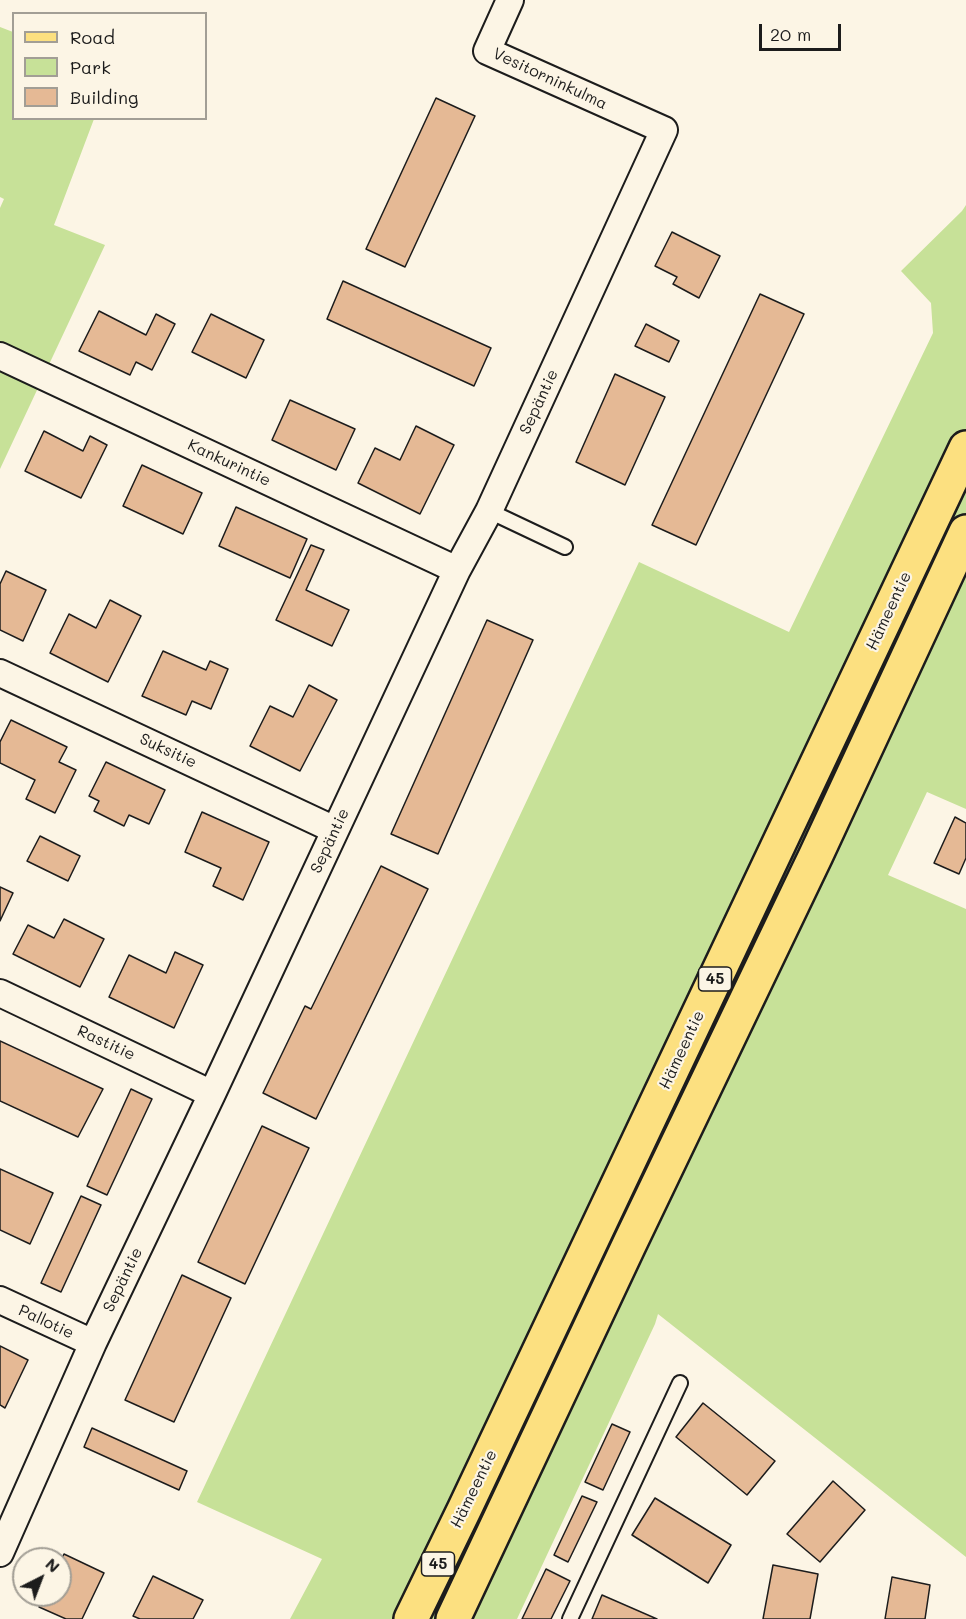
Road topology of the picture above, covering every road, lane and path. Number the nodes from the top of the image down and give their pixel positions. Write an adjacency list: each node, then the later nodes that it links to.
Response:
1 (510, 0): 2 (street, Vesitorninkulma)
2 (664, 130): 5 (street, Sepäntie)
3 (0, 356): 8 (street, Kankurintie)
4 (966, 448): 17 (main road, Hämeentie / 45)
5 (489, 511): 7 (lane); 8 (street, Sepäntie)
6 (966, 532): 18 (main road, 45)
7 (565, 547)
8 (457, 570): 10 (street, Sepäntie)
9 (0, 673): 10 (street, Suksitie)
10 (335, 830): 12 (street, Sepäntie)
11 (0, 993): 12 (street, Rastitie)
12 (212, 1094): 14 (street, Sepäntie)
13 (0, 1300): 14 (street, Pallotie)
14 (93, 1343): 16 (street, Sepäntie)
15 (680, 1383): 19 (lane)
16 (0, 1553)
17 (411, 1619)
18 (453, 1619)
19 (570, 1619)

